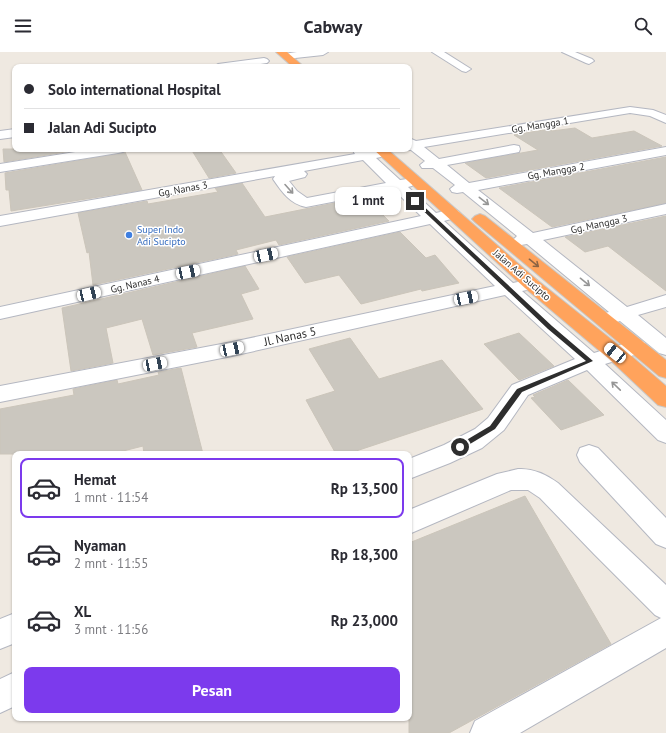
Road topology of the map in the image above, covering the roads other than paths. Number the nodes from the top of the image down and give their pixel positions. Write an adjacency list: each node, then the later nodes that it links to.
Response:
1 (253, 52): 7 (street)
2 (319, 52): 5 (street)
3 (437, 52): 13 (street)
4 (567, 52): 8 (street)
5 (299, 53): 6 (street); 9 (street)
6 (283, 54): 12 (highway)
7 (267, 60): 10 (street); 11 (highway)
8 (589, 61)
9 (310, 63)
10 (239, 64)
11 (277, 64)
12 (295, 64)
13 (466, 69)
14 (666, 119): 17 (street, Gg. Mangga 1)
15 (12, 133): 16 (street)
16 (0, 135)
17 (412, 145)
18 (412, 146): 23 (street, Jalan Adi Sucipto)
19 (514, 149): 23 (street)
20 (666, 151): 28 (street, Gg. Mangga 2)
21 (99, 152): 24 (street)
22 (377, 153): 25 (highway, Jalan Adi Sucipto); 27 (street, Jalan Adi Sucipto); 27 (street, one-way to 27); 32 (street, Gg. Nanas 3)
23 (435, 163): 25 (street); 26 (street, Jalan Adi Sucipto)
24 (0, 168)
25 (416, 174): 26 (highway, Jalan Adi Sucipto); 27 (street); 30 (highway, Jalan Adi Sucipto)
26 (445, 183): 28 (street, Jalan Adi Sucipto); 34 (highway, Jalan Adi Sucipto)
27 (397, 184): 31 (street, Jalan Adi Sucipto)
28 (466, 188): 33 (street, Jalan Adi Sucipto, one-way to 33)
29 (666, 209): 33 (street, Gg. Mangga 3)
30 (453, 214): 31 (street, Gg. Nanas 4); 35 (highway, Jalan Adi Sucipto)
31 (434, 218): 36 (street, Jalan Adi Sucipto); 38 (street, Gg. Nanas 4)
32 (0, 221)
33 (531, 238): 34 (street, Gg. Mangga 3); 39 (street, Jalan Adi Sucipto, one-way to 39)
34 (509, 243): 40 (highway, Jalan Adi Sucipto, one-way to 40)
35 (532, 284): 36 (street, Jl. Nanas 5); 41 (highway, Jalan Adi Sucipto)
36 (508, 289): 42 (street, Jalan Adi Sucipto); 46 (street, Jl. Nanas 5)
37 (666, 301): 39 (street)
38 (0, 313)
39 (624, 314): 40 (street); 44 (street, Jalan Adi Sucipto)
40 (604, 320): 44 (highway, Jalan Adi Sucipto)
41 (575, 321): 42 (street); 43 (highway, Jalan Adi Sucipto)
42 (550, 327): 45 (street, Jalan Adi Sucipto)
43 (615, 353): 44 (street); 45 (street); 47 (highway, Jalan Adi Sucipto)
44 (658, 356)
45 (590, 361): 49 (street, Jalan Adi Sucipto, one-way to 45); 52 (street)
46 (0, 394)
47 (666, 400)
48 (666, 403): 49 (street)
49 (641, 412): 50 (street, Jalan Adi Sucipto)
50 (666, 434)
51 (589, 455): 54 (street)
52 (412, 468)
53 (412, 521): 55 (street)
54 (666, 536)
55 (666, 606)
56 (12, 629): 58 (street)
57 (666, 631): 61 (street)
58 (0, 634)
59 (12, 690): 60 (street)
60 (0, 696)
61 (487, 733)

